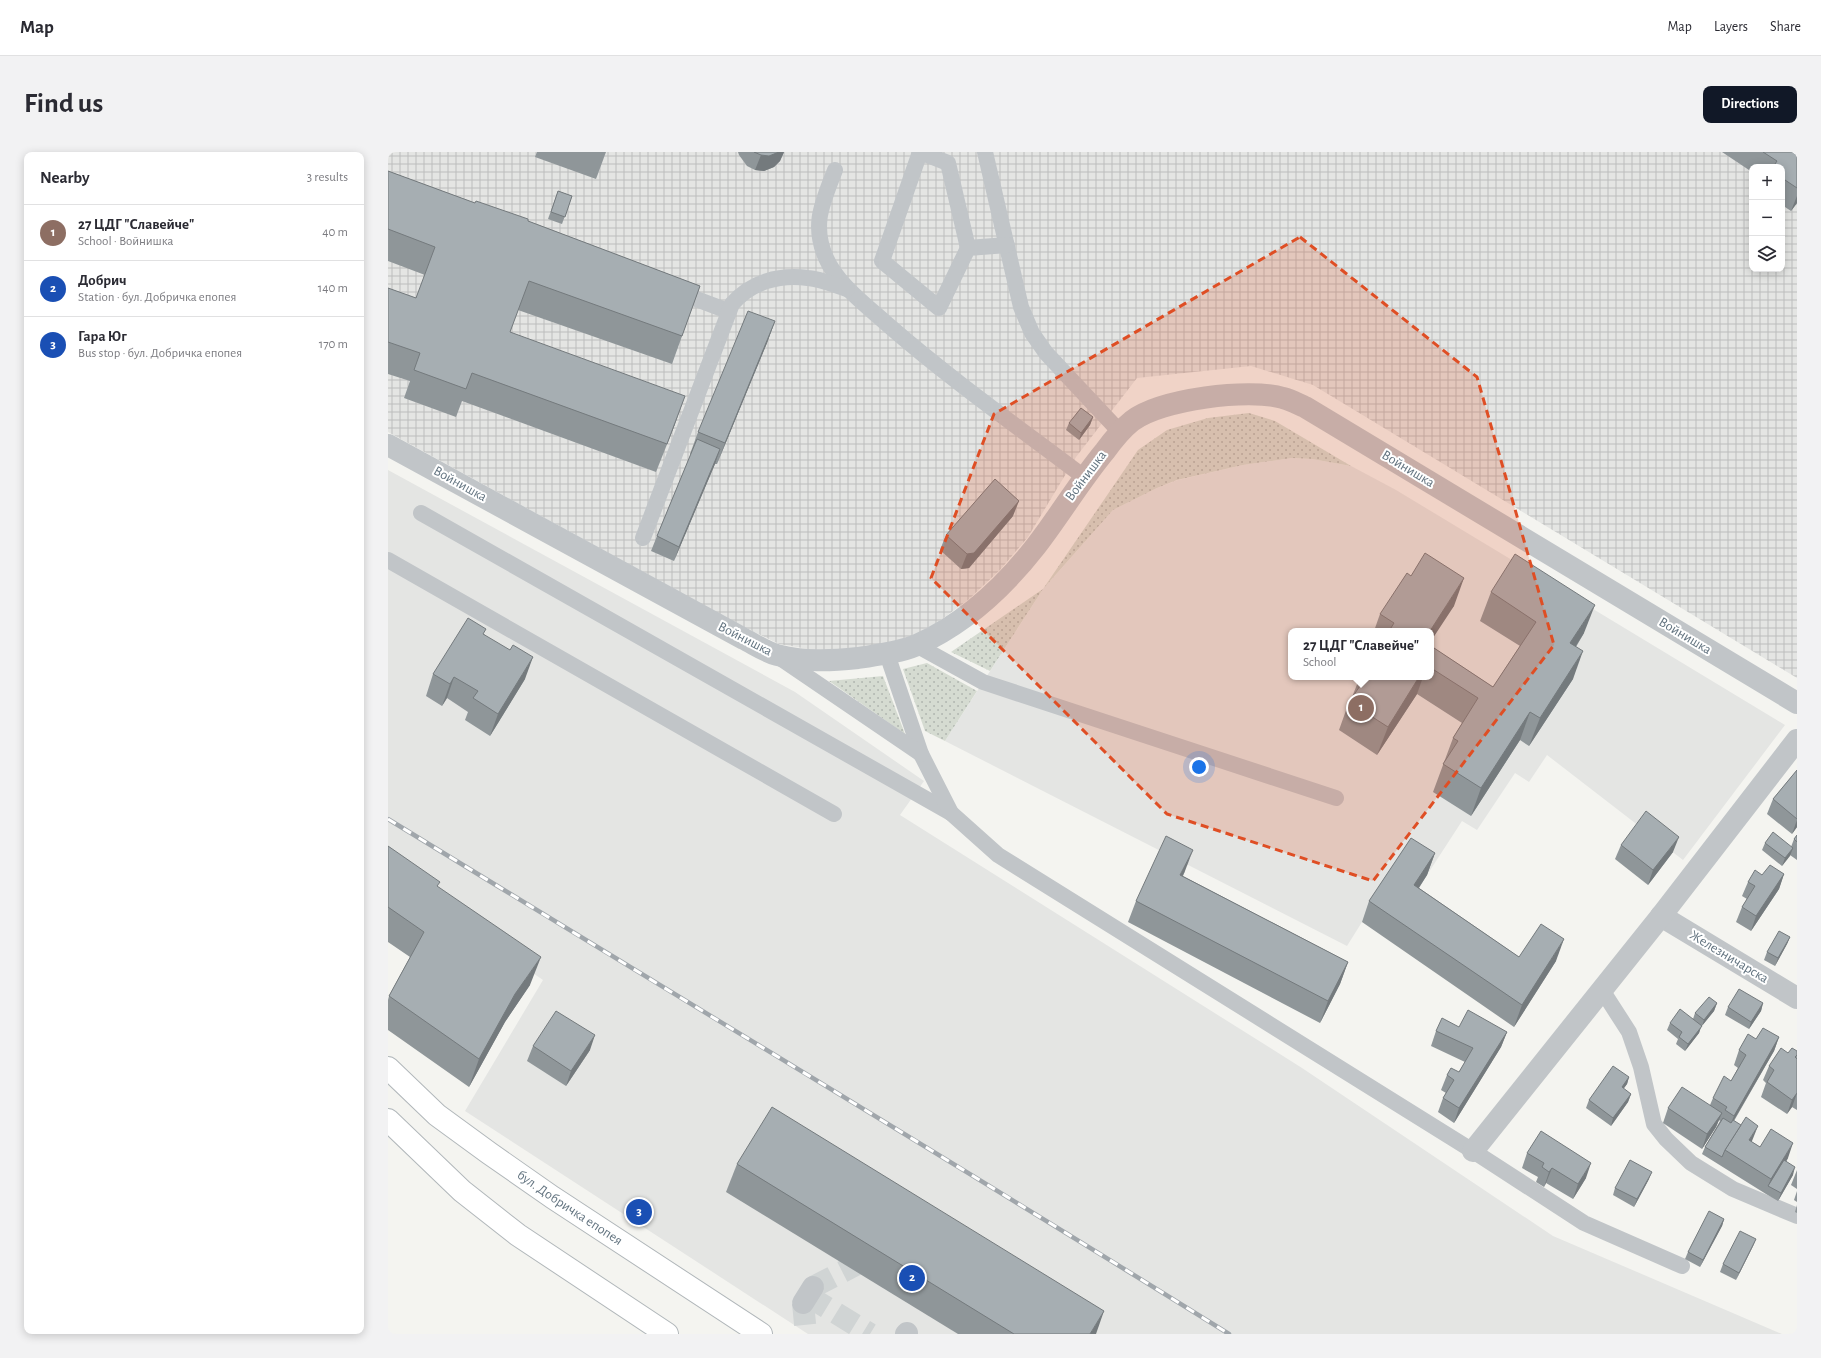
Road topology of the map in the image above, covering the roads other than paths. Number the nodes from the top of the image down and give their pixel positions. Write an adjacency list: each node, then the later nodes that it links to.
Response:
1 (985, 152): 3 (lane)
2 (835, 170): 6 (lane)
3 (1007, 245): 4 (lane); 8 (lane)
4 (968, 248): 4 (lane)
5 (662, 286): 7 (lane)
6 (847, 289): 7 (lane); 10 (lane)
7 (728, 311): 12 (lane)
8 (1120, 432): 10 (street, Войнишка); 17 (street, Войнишка)
9 (388, 445): 16 (street, Войнишка)
10 (1084, 477): 14 (street, Войнишка)
11 (421, 513): 21 (lane)
12 (643, 538)
13 (388, 560): 22 (lane)
14 (916, 645): 15 (street, Войнишка); 20 (lane)
15 (887, 654): 16 (street, Войнишка); 19 (lane)
16 (776, 655): 19 (lane)
17 (1797, 703)
18 (1797, 740): 23 (street)
19 (921, 754): 21 (lane)
20 (1336, 798)
21 (951, 813): 28 (lane)
22 (834, 814)
23 (1661, 916): 24 (street); 25 (street, Железничарска)
24 (1602, 990): 28 (street); 29 (lane)
25 (1797, 998)
26 (388, 1068): 32 (main road, бул. Добричка епопея)
27 (388, 1120): 31 (main road)
28 (1473, 1151): 30 (lane)
29 (1797, 1216)
30 (1682, 1266)
31 (667, 1334)
32 (761, 1334)

